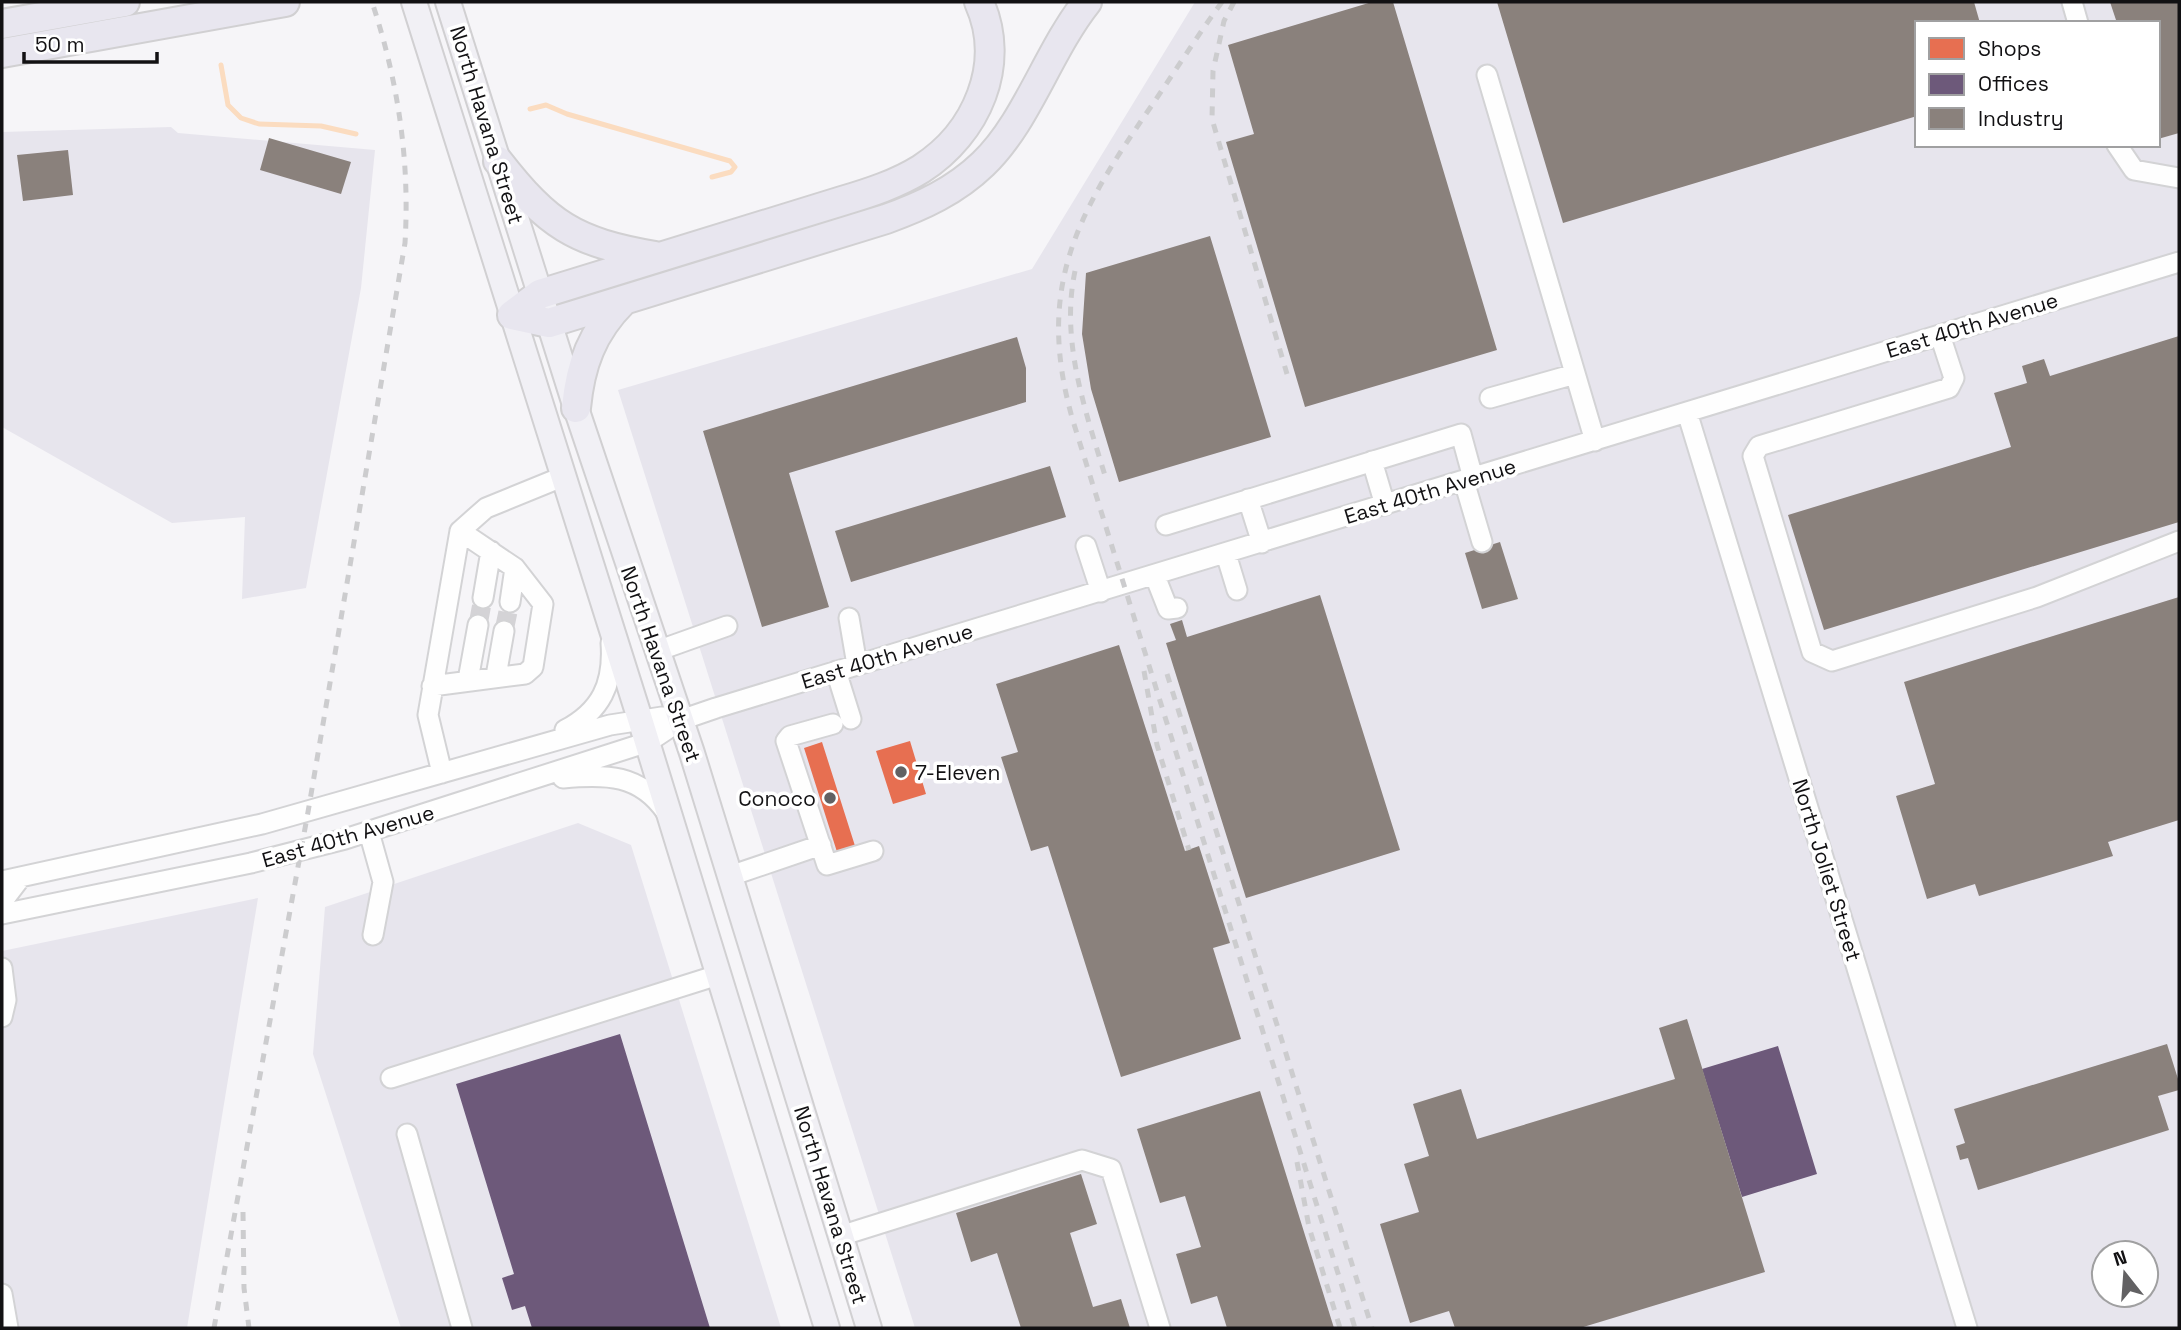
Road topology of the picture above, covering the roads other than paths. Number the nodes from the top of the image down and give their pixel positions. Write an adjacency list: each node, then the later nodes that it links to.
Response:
1 (125, 2): 9 (highway)
2 (285, 2): 10 (highway)
3 (414, 2): 19 (main road, North Havana Street)
4 (449, 2): 13 (main road, North Havana Street)
5 (979, 2): 15 (highway)
6 (1087, 2): 18 (highway)
7 (2072, 2): 8 (street)
8 (2077, 21)
9 (2, 24)
10 (2, 53)
11 (1487, 75): 22 (street)
12 (2118, 147): 14 (street)
13 (498, 161): 15 (highway); 17 (main road, North Havana Street)
14 (2179, 178)
15 (658, 257): 17 (highway)
16 (2179, 262): 21 (street, East 40th Avenue)
17 (540, 294): 19 (highway); 20 (main road, North Havana Street)
18 (623, 301): 20 (highway); 24 (highway)
19 (512, 315): 20 (highway); 28 (main road, North Havana Street)
20 (549, 323): 24 (main road, North Havana Street)
21 (1940, 335): 25 (street, East 40th Avenue); 34 (street)
22 (1575, 374): 23 (street); 26 (street)
23 (1490, 398)
24 (576, 408): 52 (main road, North Havana Street)
25 (1688, 412): 26 (street, East 40th Avenue); 86 (street, North Joliet Street)
26 (1595, 440): 29 (street, East 40th Avenue)
27 (1372, 461): 29 (street); 30 (street); 31 (street)
28 (562, 477): 33 (street); 47 (main road, North Havana Street)
29 (1469, 479): 31 (street, East 40th Avenue); 36 (street)
30 (1248, 499): 32 (street); 35 (street)
31 (1385, 505): 35 (street, East 40th Avenue)
32 (1166, 525)
33 (460, 531): 38 (street); 57 (street)
34 (2179, 541)
35 (1262, 542): 39 (street, East 40th Avenue)
36 (1482, 542)
37 (1086, 546): 43 (street)
38 (491, 551): 40 (street); 44 (street)
39 (1226, 554): 41 (street, East 40th Avenue); 42 (street)
40 (515, 568): 45 (street); 55 (street)
41 (1155, 576): 43 (street, East 40th Avenue); 46 (street)
42 (1237, 590)
43 (1101, 592): 53 (street, East 40th Avenue)
44 (483, 598)
45 (510, 602)
46 (1177, 608)
47 (609, 617): 59 (main road, North Havana Street); 60 (street)
48 (849, 618): 53 (street)
49 (478, 625): 56 (street)
50 (727, 625): 52 (street)
51 (504, 631): 55 (street)
52 (657, 651): 58 (main road, North Havana Street)
53 (857, 665): 54 (street, East 40th Avenue)
54 (835, 671): 58 (street, East 40th Avenue); 65 (street)
55 (496, 676): 56 (street)
56 (468, 680): 57 (street)
57 (432, 686): 61 (street)
58 (681, 720): 59 (street, East 40th Avenue); 67 (main road, North Havana Street)
59 (644, 731): 60 (street, East 40th Avenue); 62 (street, East 40th Avenue); 63 (main road, North Havana Street)
60 (536, 744): 61 (street, East 40th Avenue)
61 (442, 773): 68 (street, East 40th Avenue)
62 (531, 781): 63 (street); 64 (street, East 40th Avenue)
63 (671, 819): 75 (main road, North Havana Street)
64 (369, 832): 71 (street, East 40th Avenue); 73 (street)
65 (821, 845): 66 (street); 67 (street)
66 (873, 851)
67 (730, 876): 79 (main road, North Havana Street)
68 (21, 877): 69 (street, East 40th Avenue); 70 (street); 71 (street)
69 (2, 881)
70 (2, 902)
71 (28, 909): 72 (street, East 40th Avenue)
72 (2, 914)
73 (373, 935)
74 (2, 968): 76 (street)
75 (718, 975): 77 (street); 83 (main road, North Havana Street)
76 (2, 1017)
77 (391, 1078)
78 (407, 1134): 82 (street)
79 (840, 1236): 84 (main road, North Havana Street); 85 (street)
80 (2, 1294): 81 (street)
81 (8, 1328)
82 (463, 1328)
83 (827, 1328)
84 (869, 1328)
85 (1160, 1328)
86 (1967, 1328)

